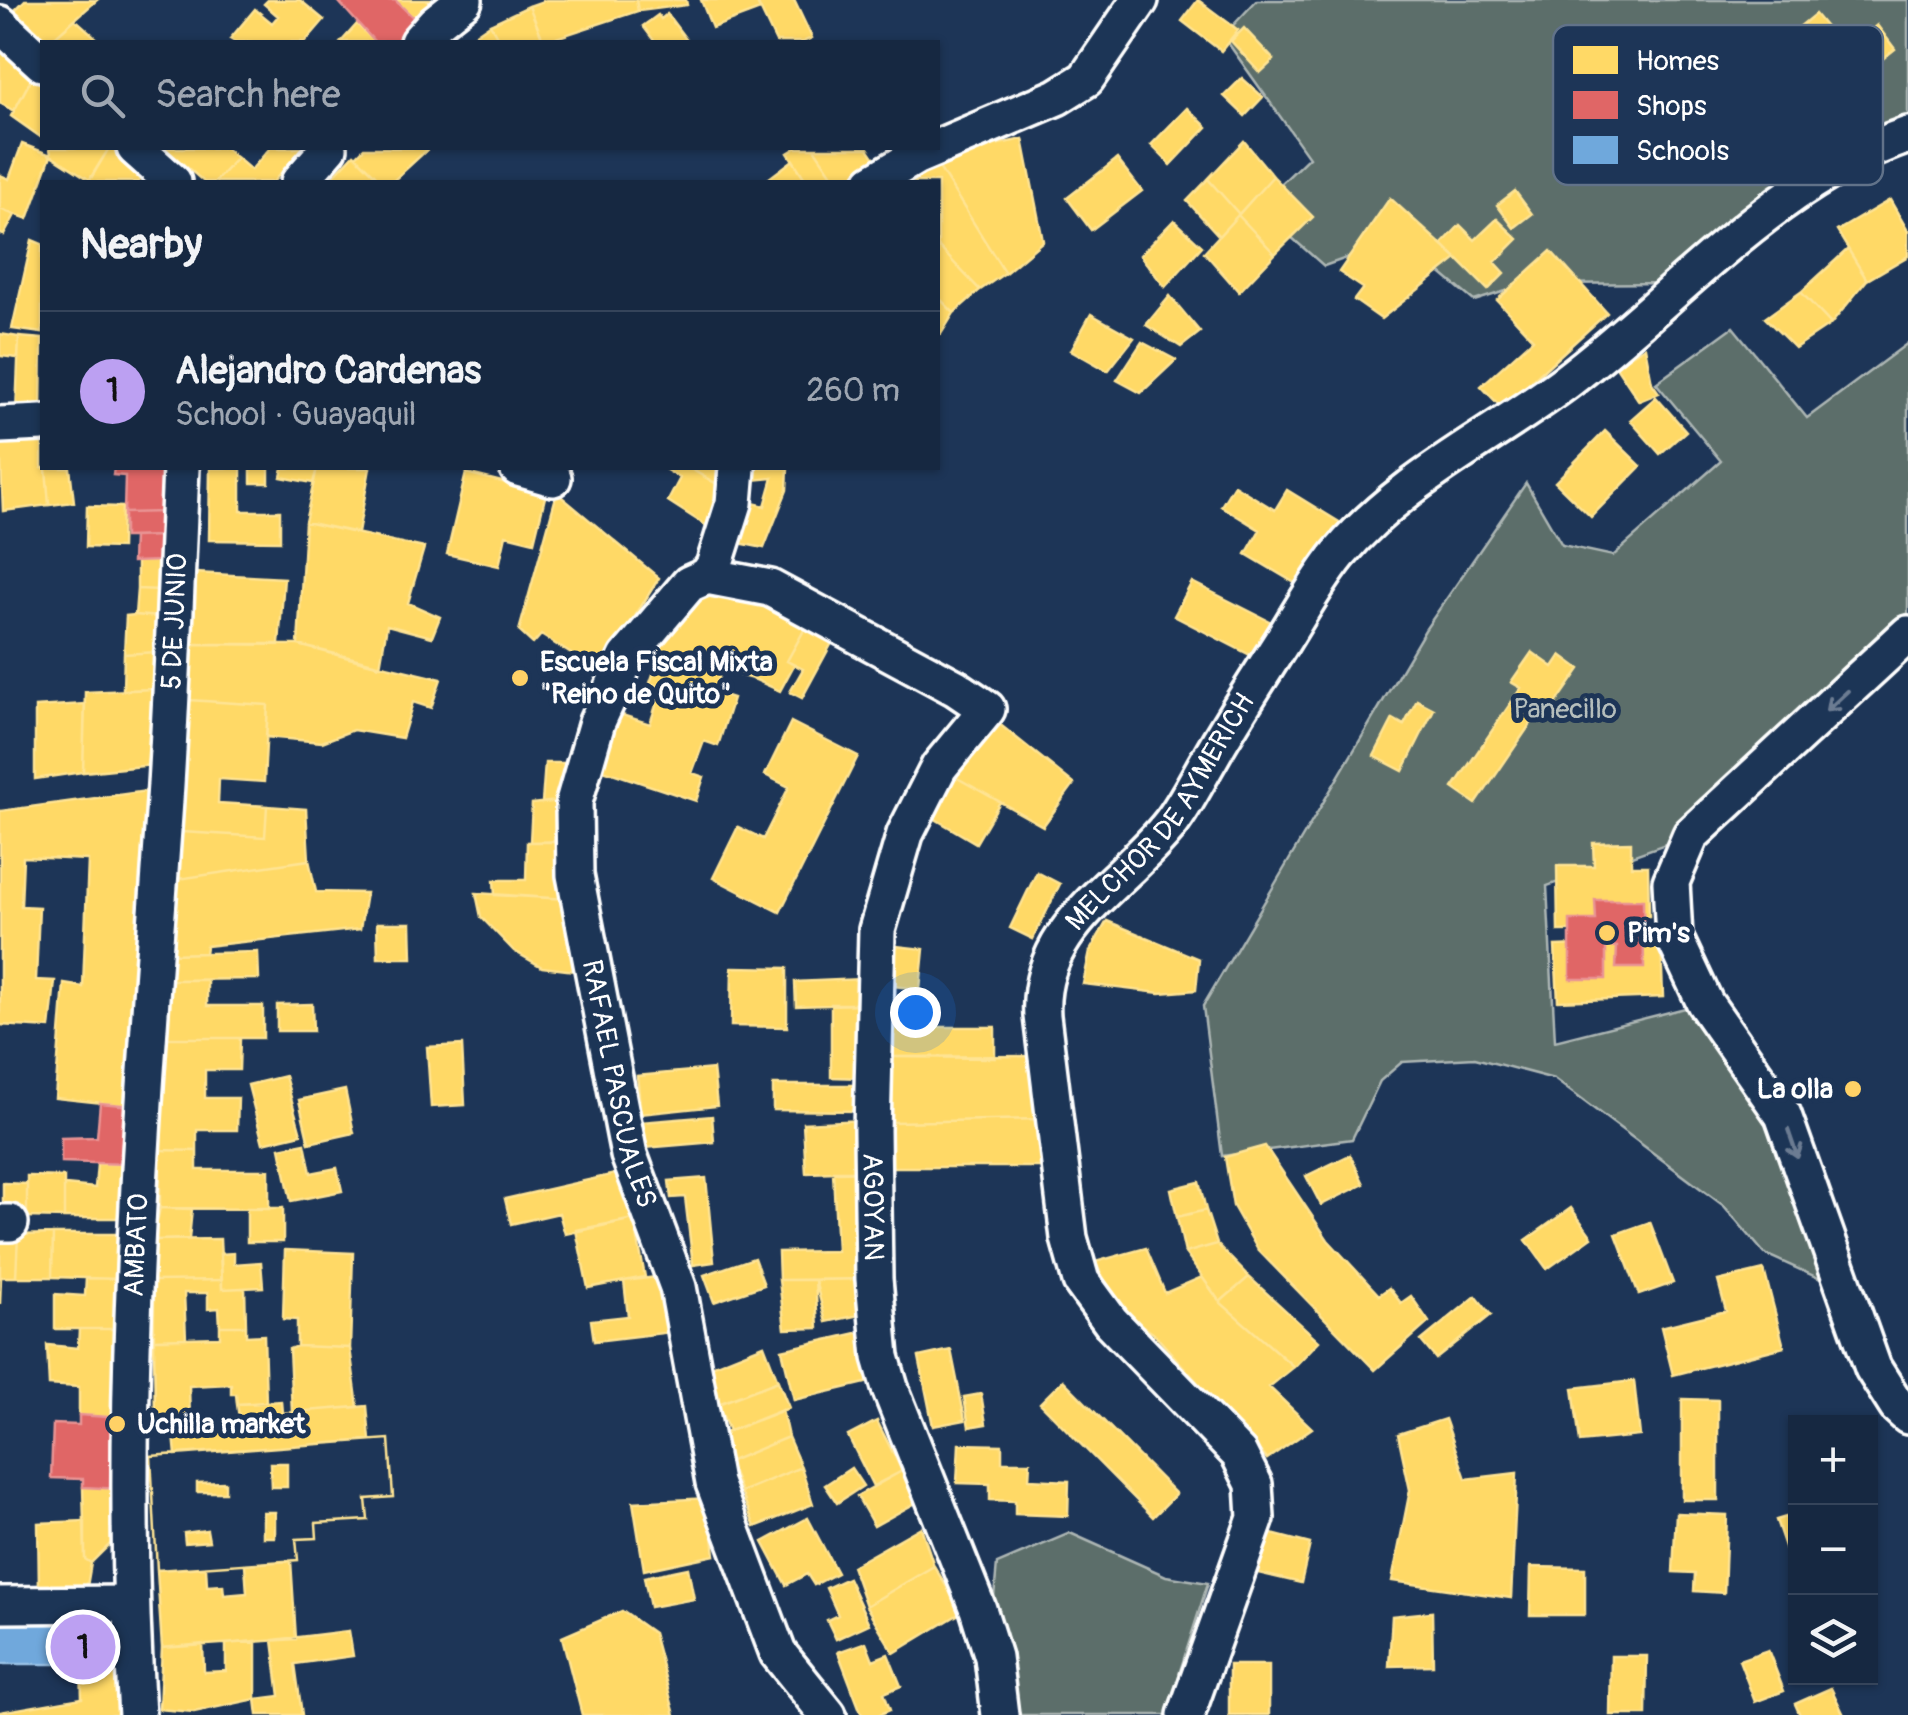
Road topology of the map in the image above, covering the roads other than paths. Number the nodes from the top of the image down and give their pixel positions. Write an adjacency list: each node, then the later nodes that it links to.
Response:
1 (464, 0): 4 (street)
2 (1140, 0): 7 (street)
3 (0, 24): 5 (street)
4 (420, 40)
5 (40, 61)
6 (1908, 135): 8 (street, MELCHOR DE AYMERICH)
7 (940, 146)
8 (1883, 147)
9 (137, 150): 12 (street)
10 (327, 150): 13 (street)
11 (932, 150): 14 (street)
12 (171, 180)
13 (302, 180)
14 (877, 180)
15 (1812, 185): 31 (street, MELCHOR DE AYMERICH)
16 (40, 423): 17 (street)
17 (0, 425)
18 (181, 470): 24 (street, 5 DE JUNIO)
19 (525, 470): 21 (street)
20 (736, 470): 22 (street, RAFAEL PASCUALES)
21 (553, 478)
22 (707, 576): 29 (street, RAFAEL PASCUALES); 30 (street, AGOYAN)
23 (1908, 634): 25 (street, one-way to 25)
24 (167, 777): 26 (street, AMBATO)
25 (1908, 1416)
26 (130, 1604): 27 (street); 28 (street, AMBATO)
27 (0, 1605)
28 (137, 1715)
29 (828, 1715)
30 (1000, 1715)
31 (1186, 1715)

